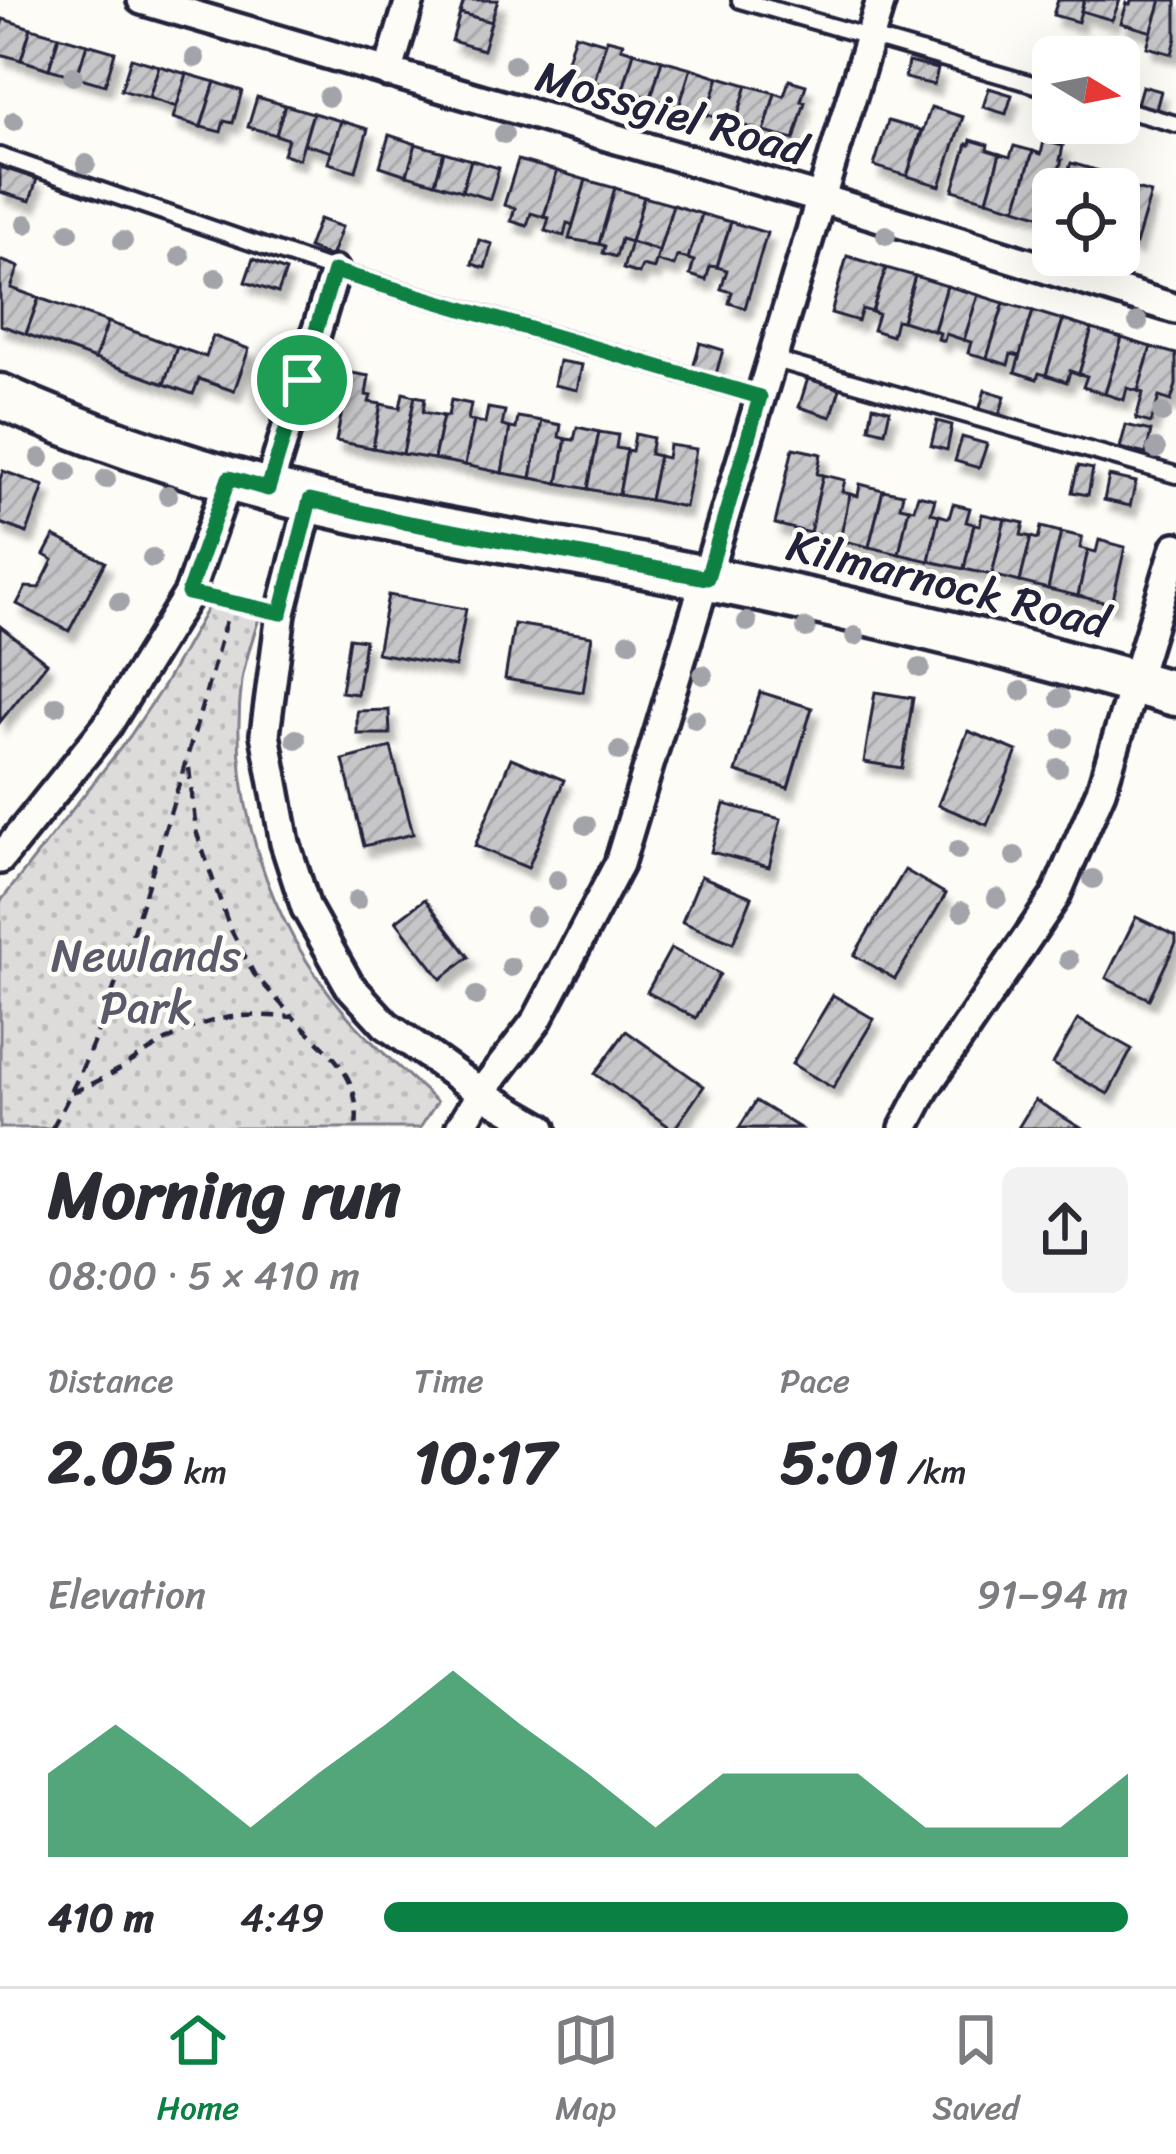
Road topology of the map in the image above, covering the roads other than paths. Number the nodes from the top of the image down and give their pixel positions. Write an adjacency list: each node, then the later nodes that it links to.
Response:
1 (142, 0): 6 (street, Mossgiel Road)
2 (410, 0): 6 (street)
3 (740, 0): 5 (lane)
4 (881, 0): 5 (street)
5 (869, 39): 7 (lane); 11 (street)
6 (388, 73): 11 (street, Mossgiel Road)
7 (1032, 84)
8 (1140, 114): 9 (lane)
9 (1176, 124)
10 (0, 157): 12 (lane)
11 (822, 199): 13 (street, Mossgiel Road); 14 (street)
12 (334, 271): 16 (lane); 18 (street)
13 (1176, 309)
14 (772, 359): 16 (street); 17 (lane)
15 (0, 396): 18 (main road, Kilmarnock Road)
16 (760, 397): 21 (street)
17 (1176, 475)
18 (249, 483): 19 (main road, Kilmarnock Road); 23 (street)
19 (310, 500): 21 (main road, Kilmarnock Road); 24 (street)
20 (1176, 547): 22 (street)
21 (707, 578): 22 (main road, Kilmarnock Road); 24 (street)
22 (1156, 688): 27 (street)
23 (0, 859)
24 (482, 1093): 25 (street); 26 (street)
25 (460, 1128)
26 (542, 1128)
27 (904, 1128)

